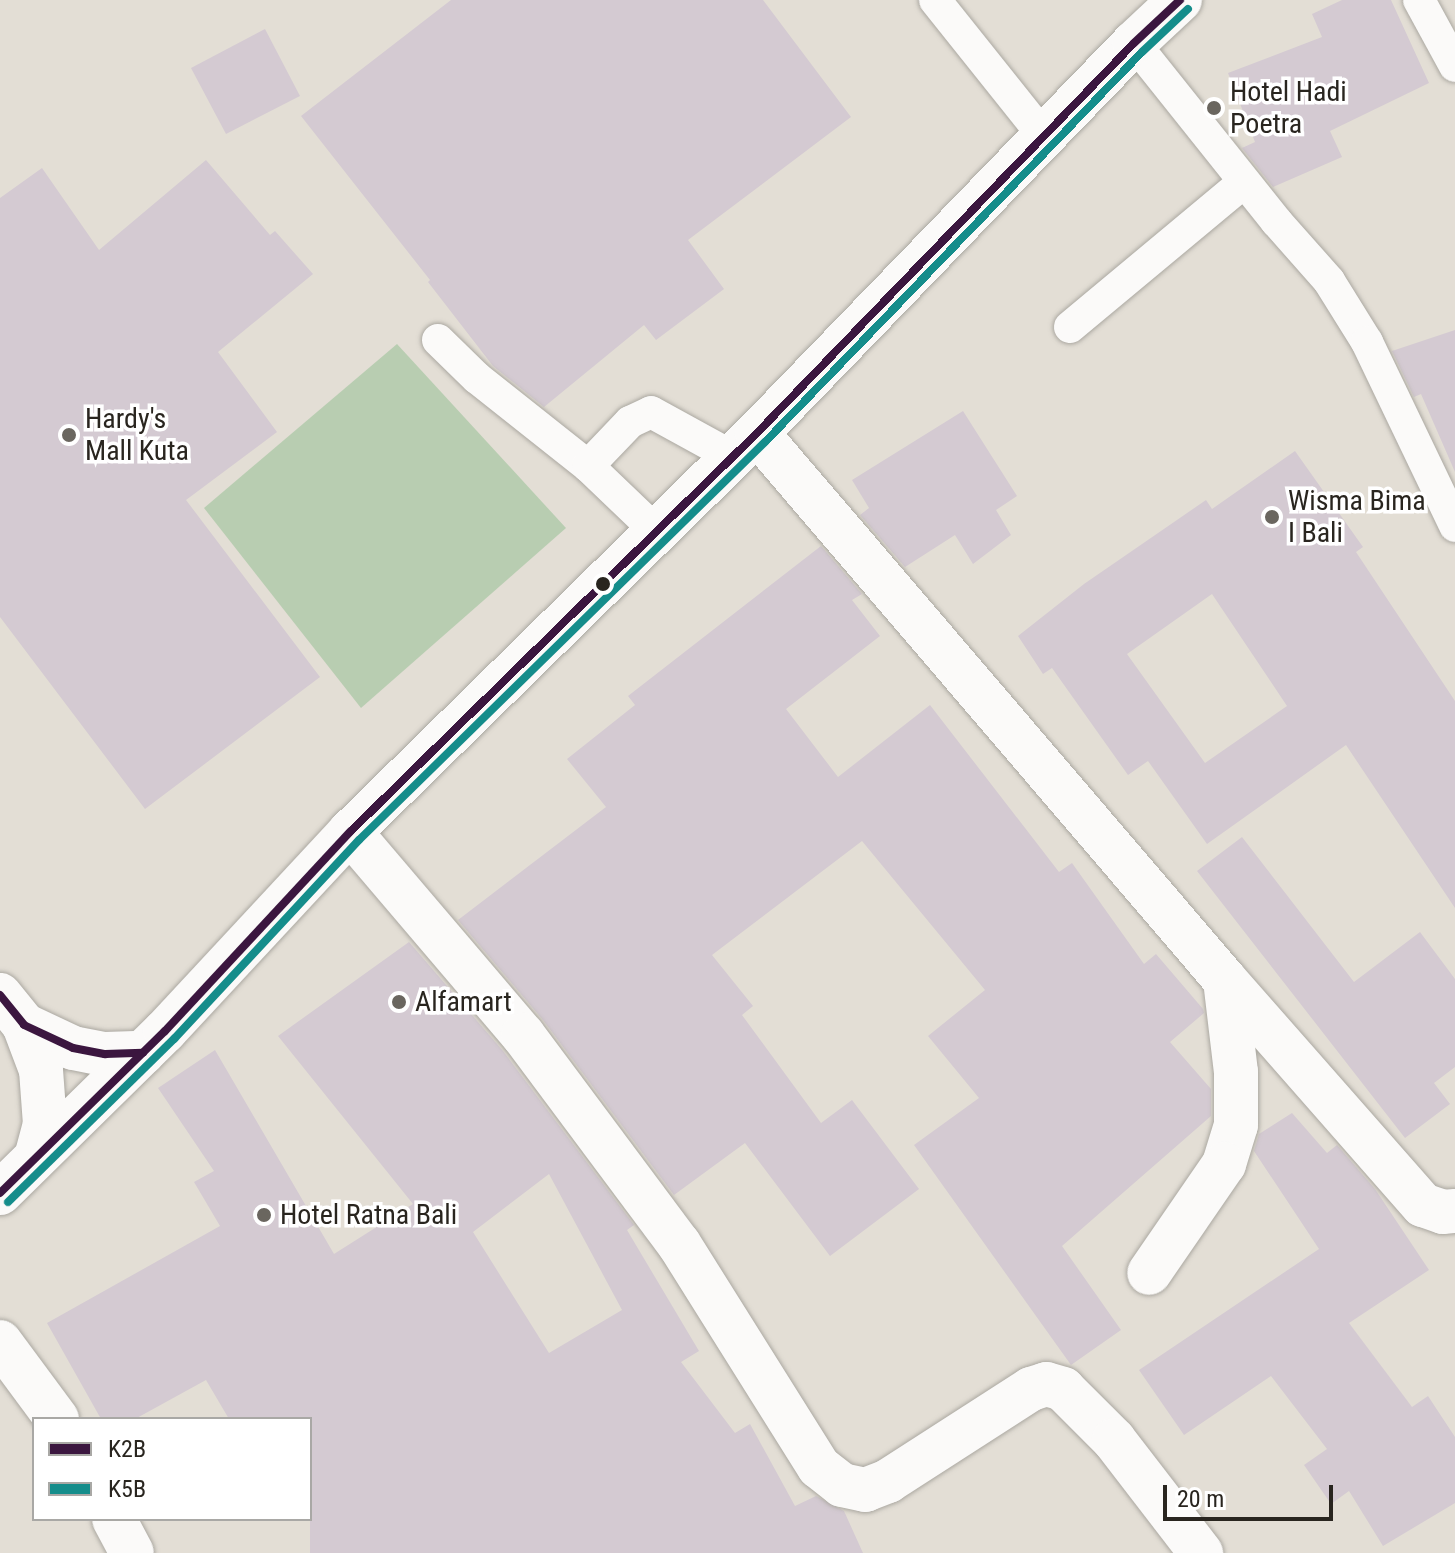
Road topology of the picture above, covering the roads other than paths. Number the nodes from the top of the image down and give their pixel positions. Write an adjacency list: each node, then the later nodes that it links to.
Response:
1 (935, 0): 6 (lane)
2 (1180, 0): 4 (street)
3 (1419, 0): 5 (lane)
4 (1134, 43): 6 (street); 7 (lane)
5 (1455, 66)
6 (1045, 138): 10 (street)
7 (1244, 182): 8 (lane); 12 (lane)
8 (1070, 327)
9 (438, 340): 11 (lane)
10 (744, 445): 11 (lane); 13 (street); 15 (street)
11 (588, 466): 13 (lane)
12 (1455, 526)
13 (656, 531): 14 (street)
14 (350, 832): 17 (street); 26 (street)
15 (1225, 980): 20 (street); 21 (street)
16 (12, 1010): 17 (street); 18 (street)
17 (143, 1053): 18 (street)
18 (36, 1157): 19 (street)
19 (0, 1193)
20 (1455, 1211)
21 (1149, 1273)
22 (0, 1342): 23 (street)
23 (56, 1417)
24 (115, 1521): 25 (street)
25 (132, 1553)
26 (1201, 1553)

